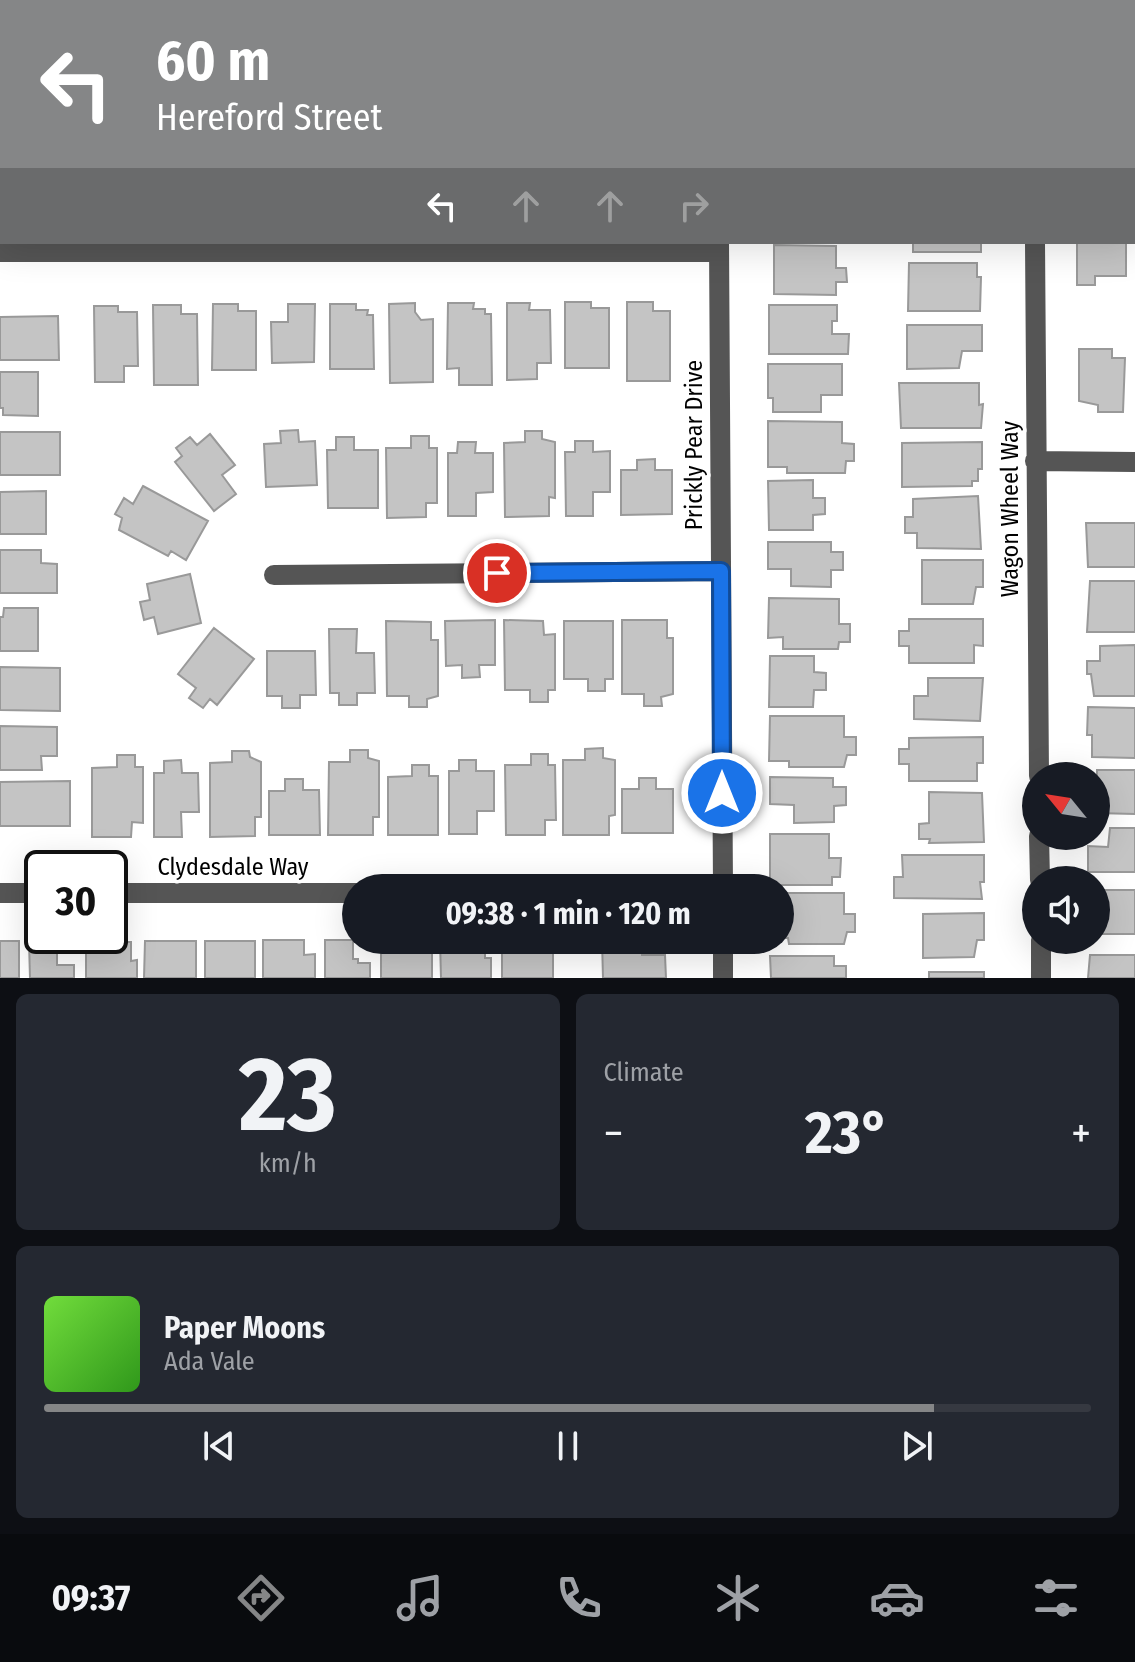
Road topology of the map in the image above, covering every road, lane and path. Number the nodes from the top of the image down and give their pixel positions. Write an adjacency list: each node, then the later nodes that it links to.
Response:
1 (1035, 244): 5 (street, Wagon Wheel Way)
2 (245, 246): 3 (street); 4 (street)
3 (719, 247): 7 (street, Prickly Pear Drive)
4 (0, 252)
5 (1035, 461): 6 (street); 9 (street, Wagon Wheel Way)
6 (1135, 462)
7 (721, 571): 8 (street); 10 (street, Prickly Pear Drive)
8 (274, 575)
9 (1039, 762)
10 (723, 874)
11 (0, 893): 12 (street)
12 (24, 893)
13 (128, 893): 14 (street, Clydesdale Way)
14 (342, 893)
15 (723, 954): 17 (street)
16 (1041, 954): 18 (street)
17 (723, 978)
18 (1041, 978)

